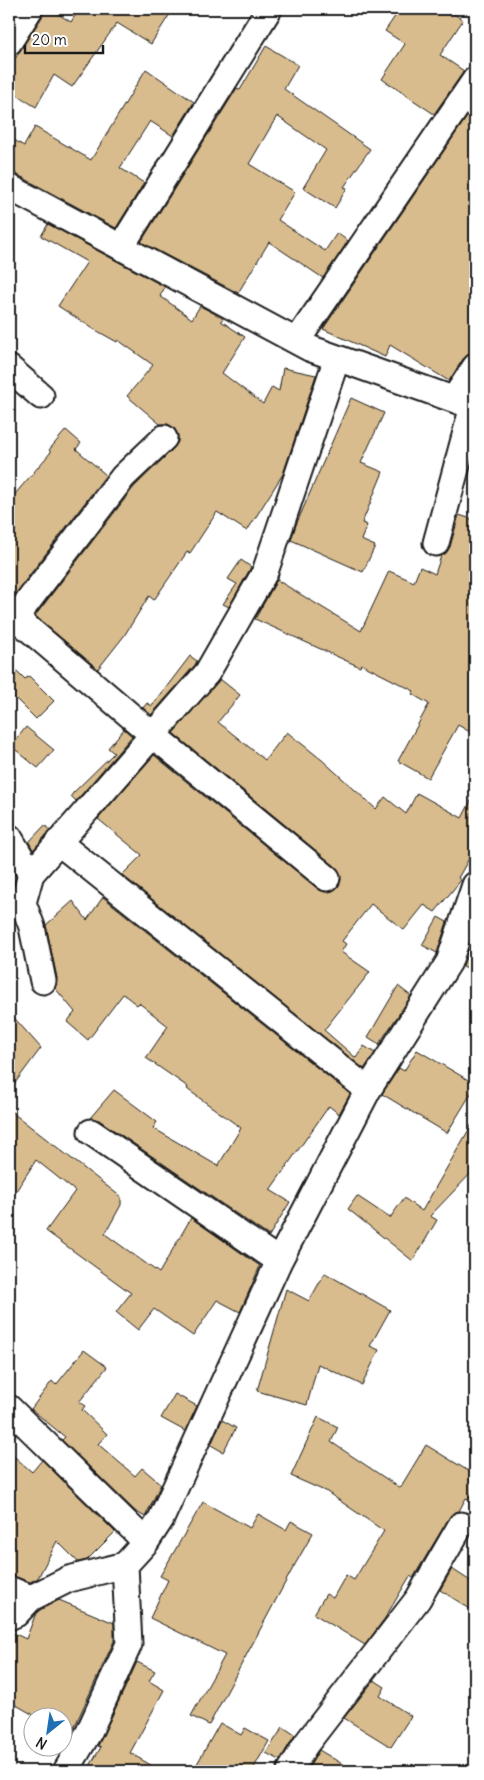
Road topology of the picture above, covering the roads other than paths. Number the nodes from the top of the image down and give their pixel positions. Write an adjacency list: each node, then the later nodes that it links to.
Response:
1 (30, 9): 3 (street)
2 (269, 9): 6 (street)
3 (9, 42)
4 (475, 80): 7 (street)
5 (9, 187): 6 (street)
6 (121, 247): 7 (street)
7 (297, 341): 8 (street)
8 (337, 358): 12 (street); 16 (street)
9 (475, 367): 12 (street)
10 (9, 368): 11 (street)
11 (41, 396)
12 (468, 404): 14 (street)
13 (164, 438): 15 (street)
14 (436, 543)
15 (12, 614): 16 (street)
16 (153, 734): 18 (street); 20 (street)
17 (9, 837): 19 (street)
18 (58, 842): 19 (street); 24 (street)
19 (31, 874): 22 (street)
20 (328, 878)
21 (475, 885): 24 (street)
22 (16, 910): 23 (street)
23 (42, 981)
24 (368, 1090): 26 (street)
25 (90, 1132): 26 (street)
26 (279, 1261): 29 (street)
27 (9, 1408): 29 (street)
28 (461, 1525): 34 (street)
29 (146, 1542): 30 (street)
30 (125, 1566): 31 (street); 33 (street)
31 (20, 1593): 32 (street)
32 (9, 1617)
33 (66, 1771)
34 (290, 1771)

